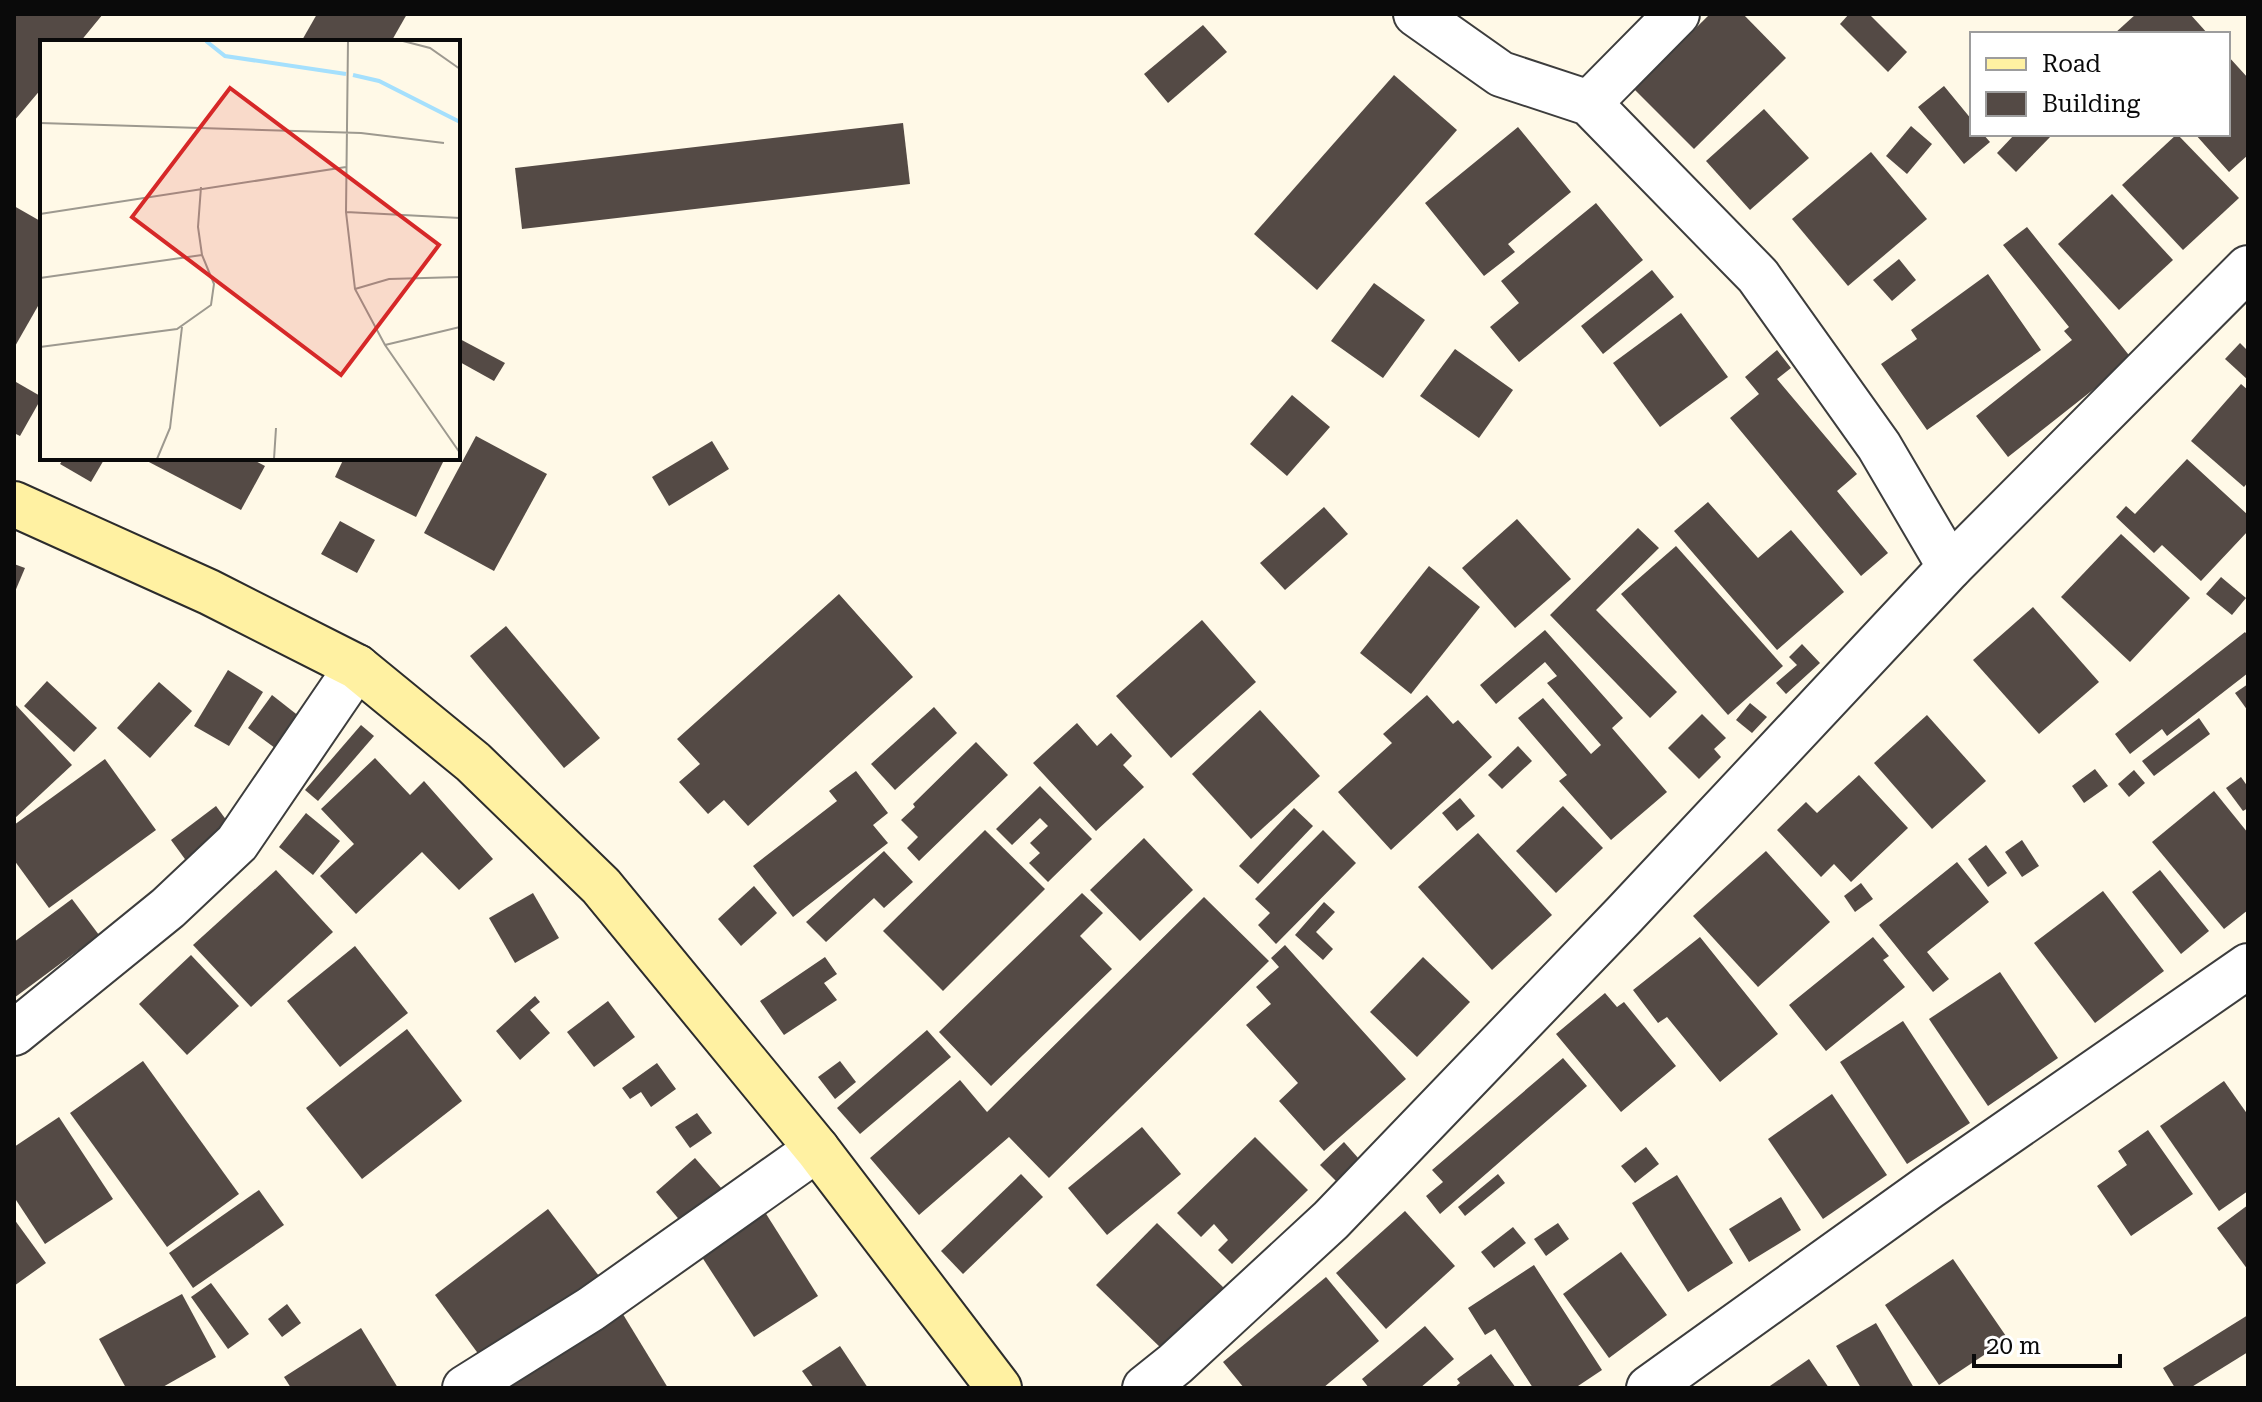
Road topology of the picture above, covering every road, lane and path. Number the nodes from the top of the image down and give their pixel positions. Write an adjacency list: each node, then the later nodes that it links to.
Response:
1 (1416, 14): 3 (street)
2 (1677, 14): 3 (street)
3 (1589, 103): 6 (street)
4 (2248, 268): 6 (street)
5 (14, 504): 7 (main road)
6 (1950, 567): 13 (street)
7 (357, 667): 9 (street); 10 (main road)
8 (2248, 966): 14 (street)
9 (14, 1033)
10 (817, 1149): 11 (street); 12 (main road)
11 (465, 1388)
12 (999, 1388)
13 (1145, 1388)
14 (1649, 1388)

